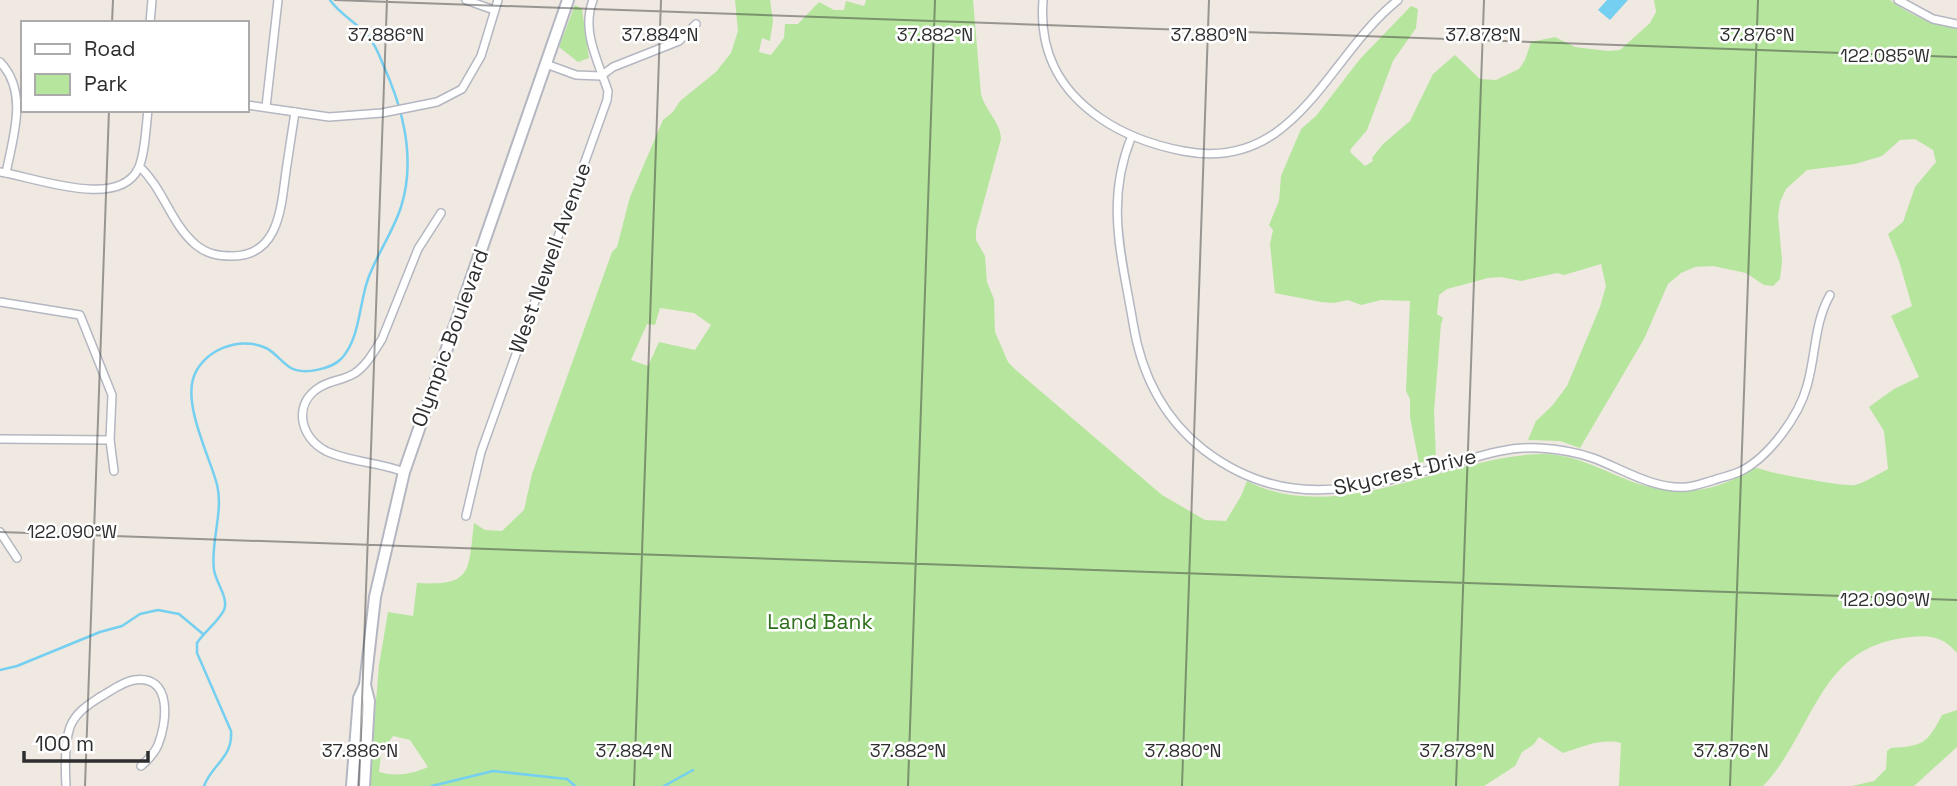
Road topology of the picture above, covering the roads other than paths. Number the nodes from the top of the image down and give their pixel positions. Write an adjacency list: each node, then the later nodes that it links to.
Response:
1 (152, 0): 11 (street)
2 (278, 0): 18 (street)
3 (466, 0): 10 (street)
4 (498, 0): 10 (street)
5 (568, 0): 15 (main road, Olympic Boulevard)
6 (593, 0): 16 (street, West Newell Avenue)
7 (1043, 0): 21 (street)
8 (1398, 0): 21 (street)
9 (1898, 0): 13 (street)
10 (494, 10): 20 (street)
11 (150, 21)
12 (696, 24): 16 (street)
13 (1957, 24)
14 (0, 62): 23 (street)
15 (546, 64): 16 (street); 30 (main road, Olympic Boulevard)
16 (601, 76): 31 (street, West Newell Avenue)
17 (248, 104): 18 (street)
18 (266, 107): 20 (street)
19 (148, 112): 22 (street)
20 (295, 113): 22 (street)
21 (1131, 138): 25 (street, Skycrest Drive)
22 (140, 167): 23 (street)
23 (3, 172)
24 (441, 213): 30 (street)
25 (1830, 295)
26 (0, 302): 28 (street)
27 (0, 439): 28 (street)
28 (110, 440): 29 (street)
29 (114, 471)
30 (404, 472): 34 (main road, Olympic Boulevard)
31 (466, 516)
32 (0, 532): 33 (street)
33 (17, 558)
34 (365, 685): 37 (main road, Olympic Boulevard); 38 (main road, Olympic Boulevard)
35 (141, 766): 36 (street)
36 (66, 786)
37 (352, 786)
38 (364, 786)

